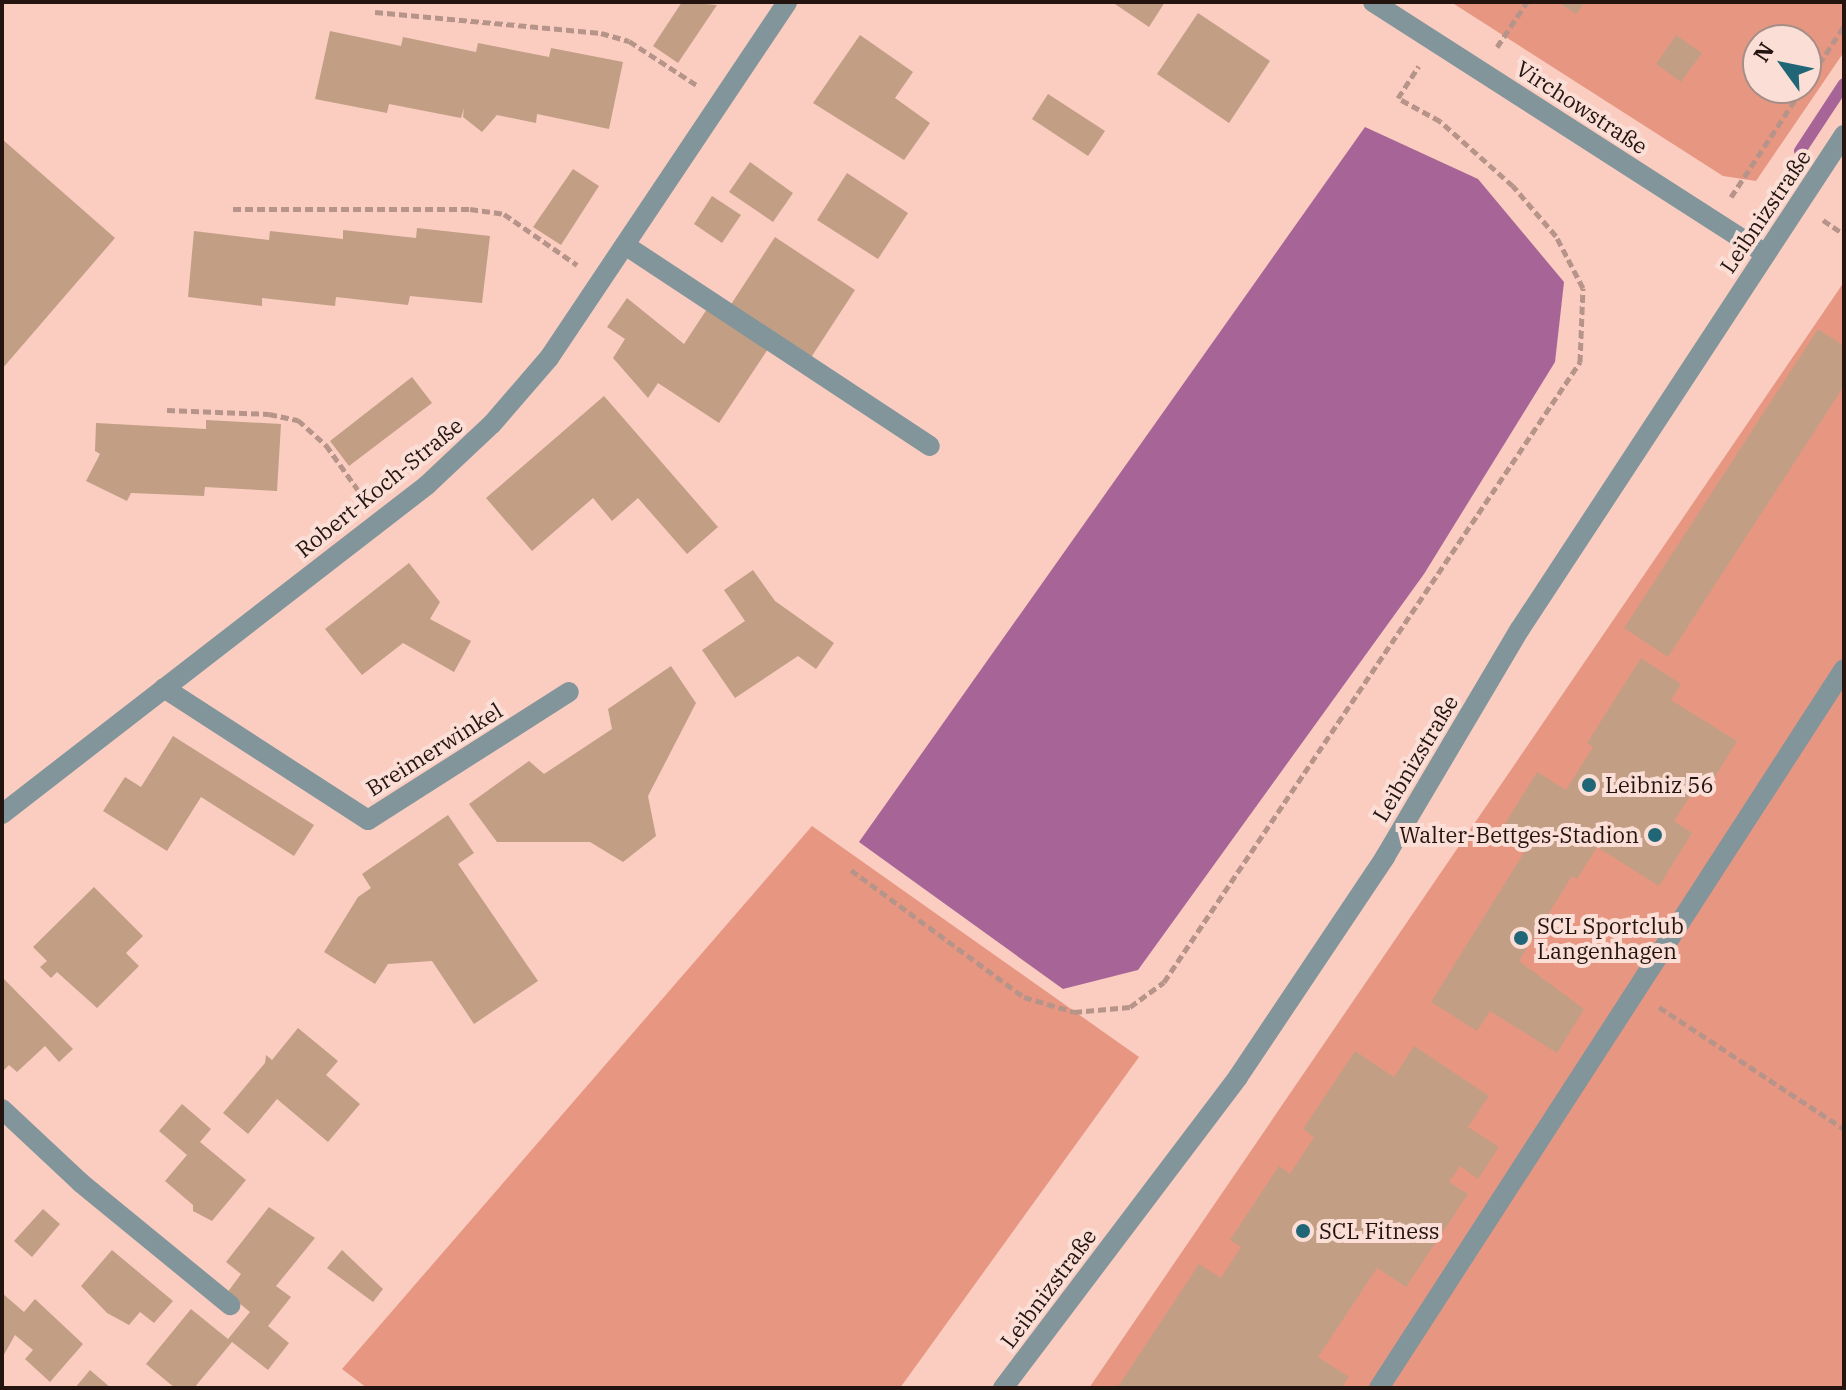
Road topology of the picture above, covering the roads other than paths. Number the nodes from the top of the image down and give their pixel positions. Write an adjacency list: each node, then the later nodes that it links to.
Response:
1 (787, 2): 4 (street, Robert-Koch-Straße)
2 (1373, 2): 5 (street, Virchowstraße)
3 (1844, 135): 5 (street, Leibnizstraße)
4 (625, 245): 6 (street); 8 (street, Robert-Koch-Straße)
5 (1765, 254): 13 (street, Leibnizstraße)
6 (930, 446)
7 (1844, 669): 14 (street)
8 (164, 688): 9 (street, Breimerwinkel); 10 (street, Robert-Koch-Straße)
9 (569, 692)
10 (2, 814)
11 (2, 1109): 12 (street)
12 (230, 1305)
13 (1003, 1388)
14 (1379, 1388)

